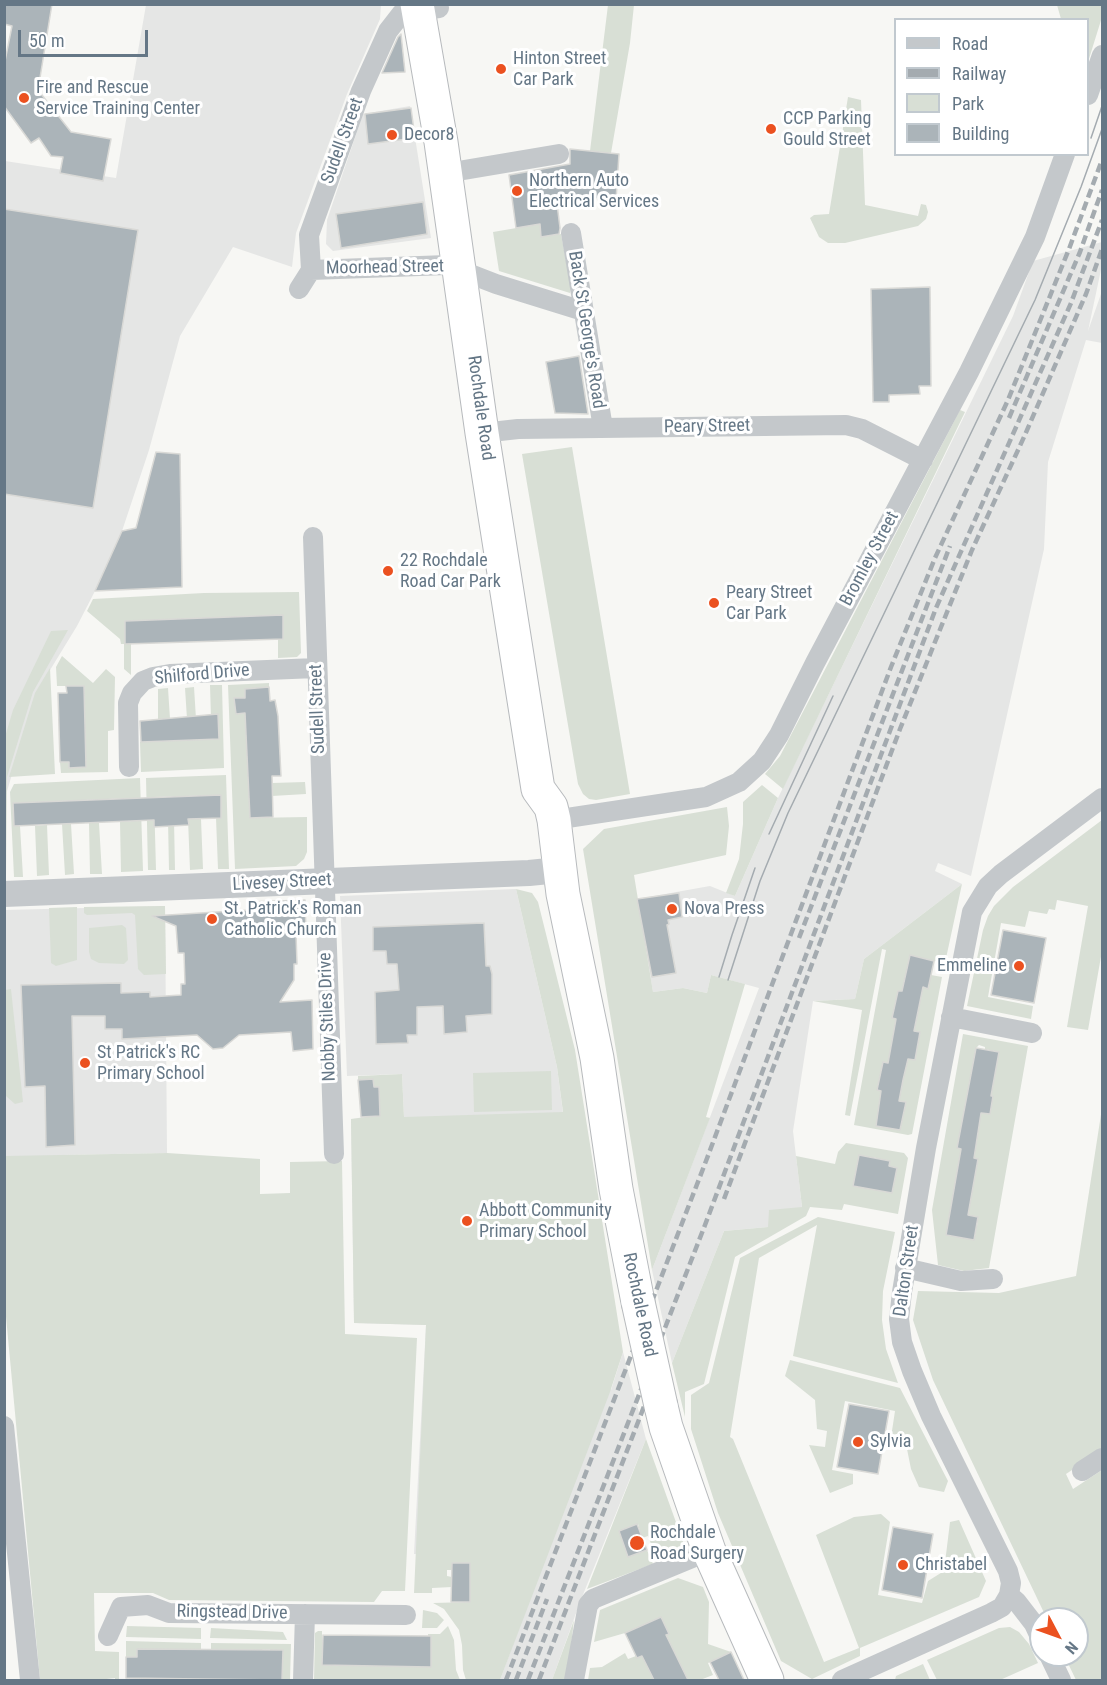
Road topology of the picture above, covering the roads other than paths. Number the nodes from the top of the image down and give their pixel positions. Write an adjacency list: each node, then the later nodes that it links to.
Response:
1 (428, 7): 6 (highway, Rochdale Road); 8 (street, Sudell Street); 9 (highway, Rochdale Road)
2 (1102, 55): 3 (street)
3 (1089, 92)
4 (559, 154): 6 (street)
5 (1064, 156): 14 (street, Bromley Street)
6 (464, 170): 9 (highway, Rochdale Road)
7 (571, 233): 11 (street, Back St George's Road)
8 (311, 270): 9 (street, Moorhead Street); 10 (street)
9 (471, 274): 11 (street, Moorhead Street); 13 (highway, Rochdale Road)
10 (299, 289)
11 (583, 311): 12 (street, Back St George's Road)
12 (603, 428): 13 (street, Peary Street); 14 (street, Peary Street)
13 (494, 432): 19 (highway, Rochdale Road)
14 (923, 460): 19 (street, Bromley Street)
15 (313, 537): 16 (street, Sudell Street)
16 (316, 668): 17 (street, Shilford Drive); 21 (street, Sudell Street)
17 (129, 767)
18 (1102, 798): 23 (street, Dalton Street)
19 (553, 813): 20 (highway, Rochdale Road)
20 (559, 870): 21 (street, Livesey Street); 31 (highway, Rochdale Road, bridge)
21 (323, 881): 22 (street, Livesey Street); 25 (street, Nobby Stiles Drive)
22 (4, 894)
23 (951, 1017): 24 (street); 26 (street, Dalton Street)
24 (1032, 1033)
25 (334, 1154)
26 (905, 1268): 27 (street); 32 (street, Dalton Street)
27 (993, 1279)
28 (4, 1426): 38 (street)
29 (1102, 1458): 30 (street)
30 (1082, 1471)
31 (709, 1551): 40 (street); 41 (highway, Rochdale Road)
32 (1009, 1595): 35 (street); 37 (street)
33 (305, 1614): 34 (street, Ringstead Drive); 36 (street, Ringstead Drive); 39 (street, Ringstead Drive)
34 (406, 1615)
35 (1029, 1618)
36 (108, 1636)
37 (874, 1674): 42 (street)
38 (30, 1680)
39 (303, 1680)
40 (574, 1680)
41 (767, 1680)
42 (842, 1680)

